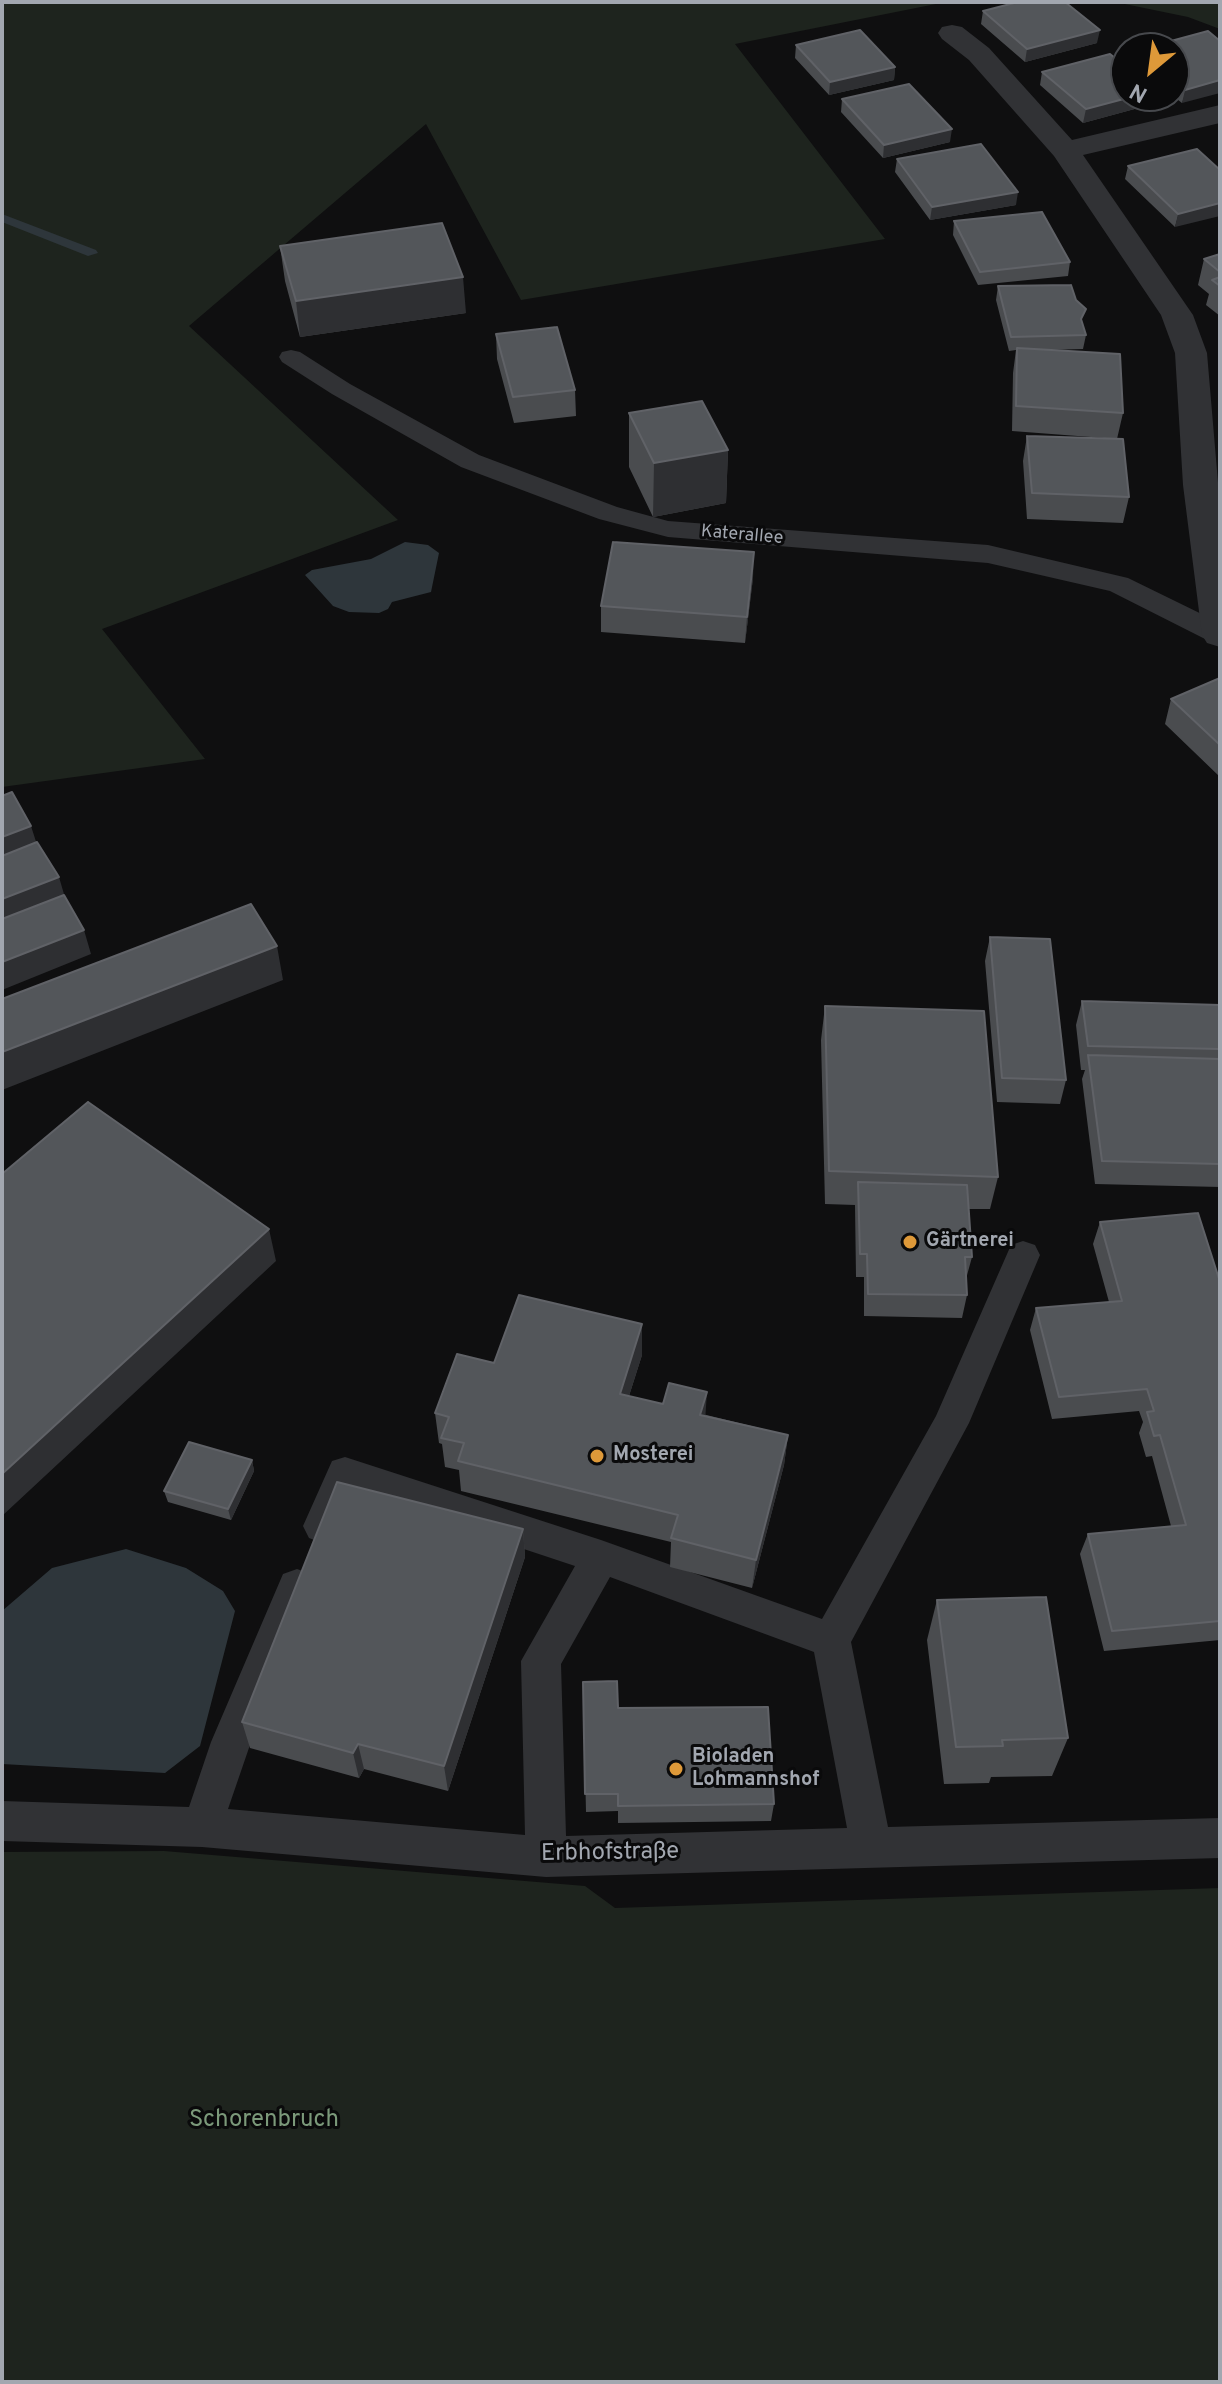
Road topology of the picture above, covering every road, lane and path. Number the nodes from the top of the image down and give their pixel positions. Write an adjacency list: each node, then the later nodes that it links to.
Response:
1 (952, 33): 3 (street, Katerallee)
2 (1220, 114): 3 (street)
3 (1065, 150): 5 (street, Katerallee)
4 (291, 357): 5 (lane, Katerallee)
5 (1219, 634)
6 (1023, 1255): 8 (lane)
7 (601, 1557): 8 (lane); 10 (lane); 13 (lane)
8 (831, 1640): 12 (lane)
9 (2, 1821): 10 (lane, Erbhofstraße)
10 (202, 1827): 13 (lane, Erbhofstraße)
11 (1220, 1838): 12 (lane, Erbhofstraße)
12 (872, 1850): 13 (lane, Erbhofstraße)
13 (546, 1857)

